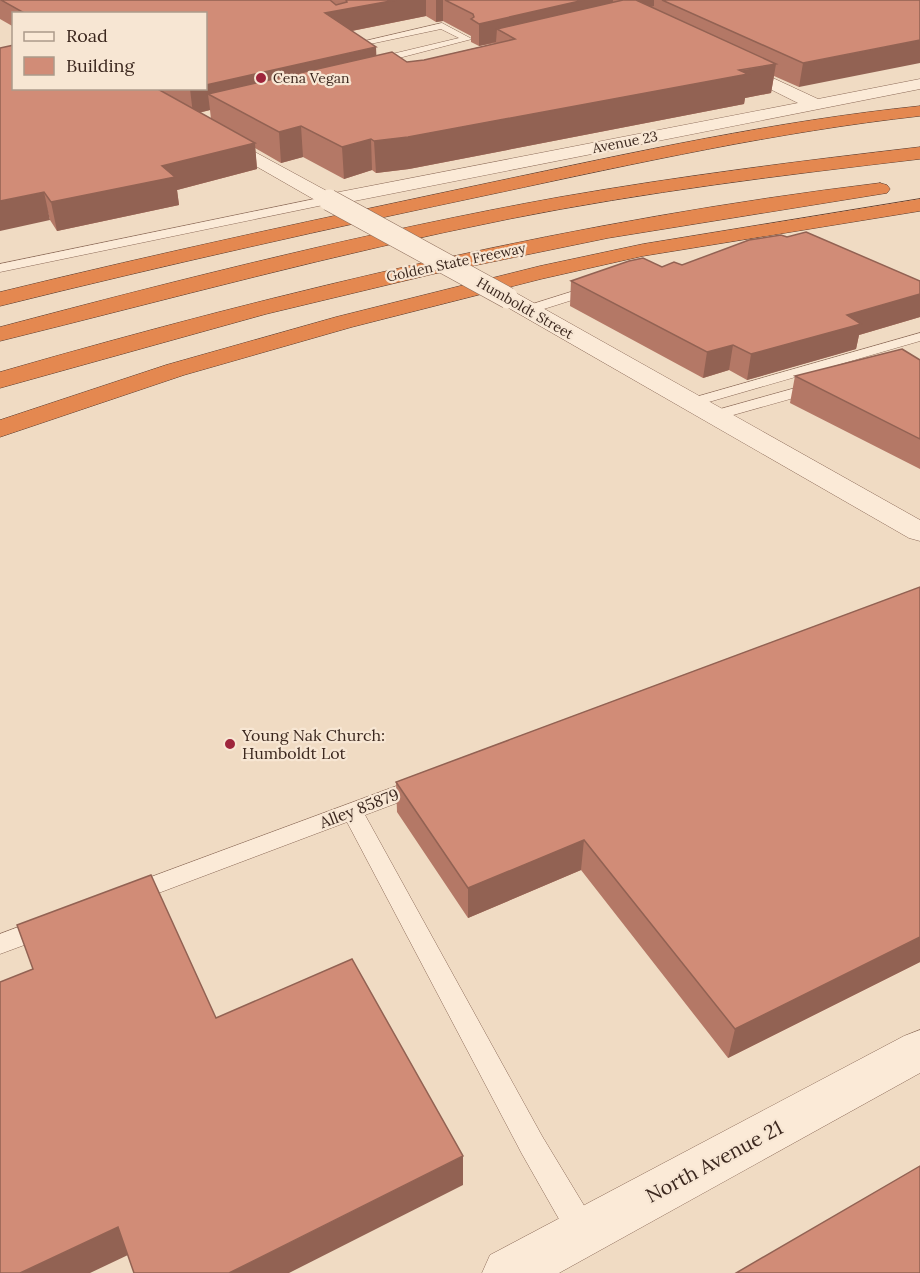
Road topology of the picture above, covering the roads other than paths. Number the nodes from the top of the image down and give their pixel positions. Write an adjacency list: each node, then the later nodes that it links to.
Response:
1 (395, 56): 1 (lane); 3 (lane)
2 (714, 56): 6 (street)
3 (414, 67): 4 (street)
4 (394, 74)
5 (920, 84): 6 (street, Avenue 23)
6 (817, 105): 12 (street, Avenue 23)
7 (920, 111): 19 (highway)
8 (200, 127): 12 (street, Humboldt Street)
9 (920, 135): 14 (highway)
10 (920, 153): 14 (highway)
11 (920, 185): 23 (highway, Golden State Freeway)
12 (329, 200): 16 (lane); 20 (street, Humboldt Street, bridge)
13 (920, 205): 17 (highway)
14 (510, 213): 21 (highway)
15 (920, 226): 17 (highway)
16 (0, 268)
17 (540, 273): 26 (highway)
18 (613, 282): 20 (lane)
19 (0, 299)
20 (518, 304): 25 (street, Humboldt Street)
21 (0, 334)
22 (920, 337): 25 (lane)
23 (0, 380)
24 (832, 384): 25 (lane)
25 (701, 409): 27 (street, Humboldt Street)
26 (0, 429)
27 (920, 532)
28 (440, 778): 29 (lane, Alley 85879)
29 (352, 811): 30 (lane, Alley 85879); 34 (lane)
30 (108, 903)
31 (64, 920): 32 (lane)
32 (0, 944)
33 (920, 1050): 34 (street, North Avenue 21)
34 (583, 1232): 35 (street, North Avenue 21)
35 (508, 1273)

